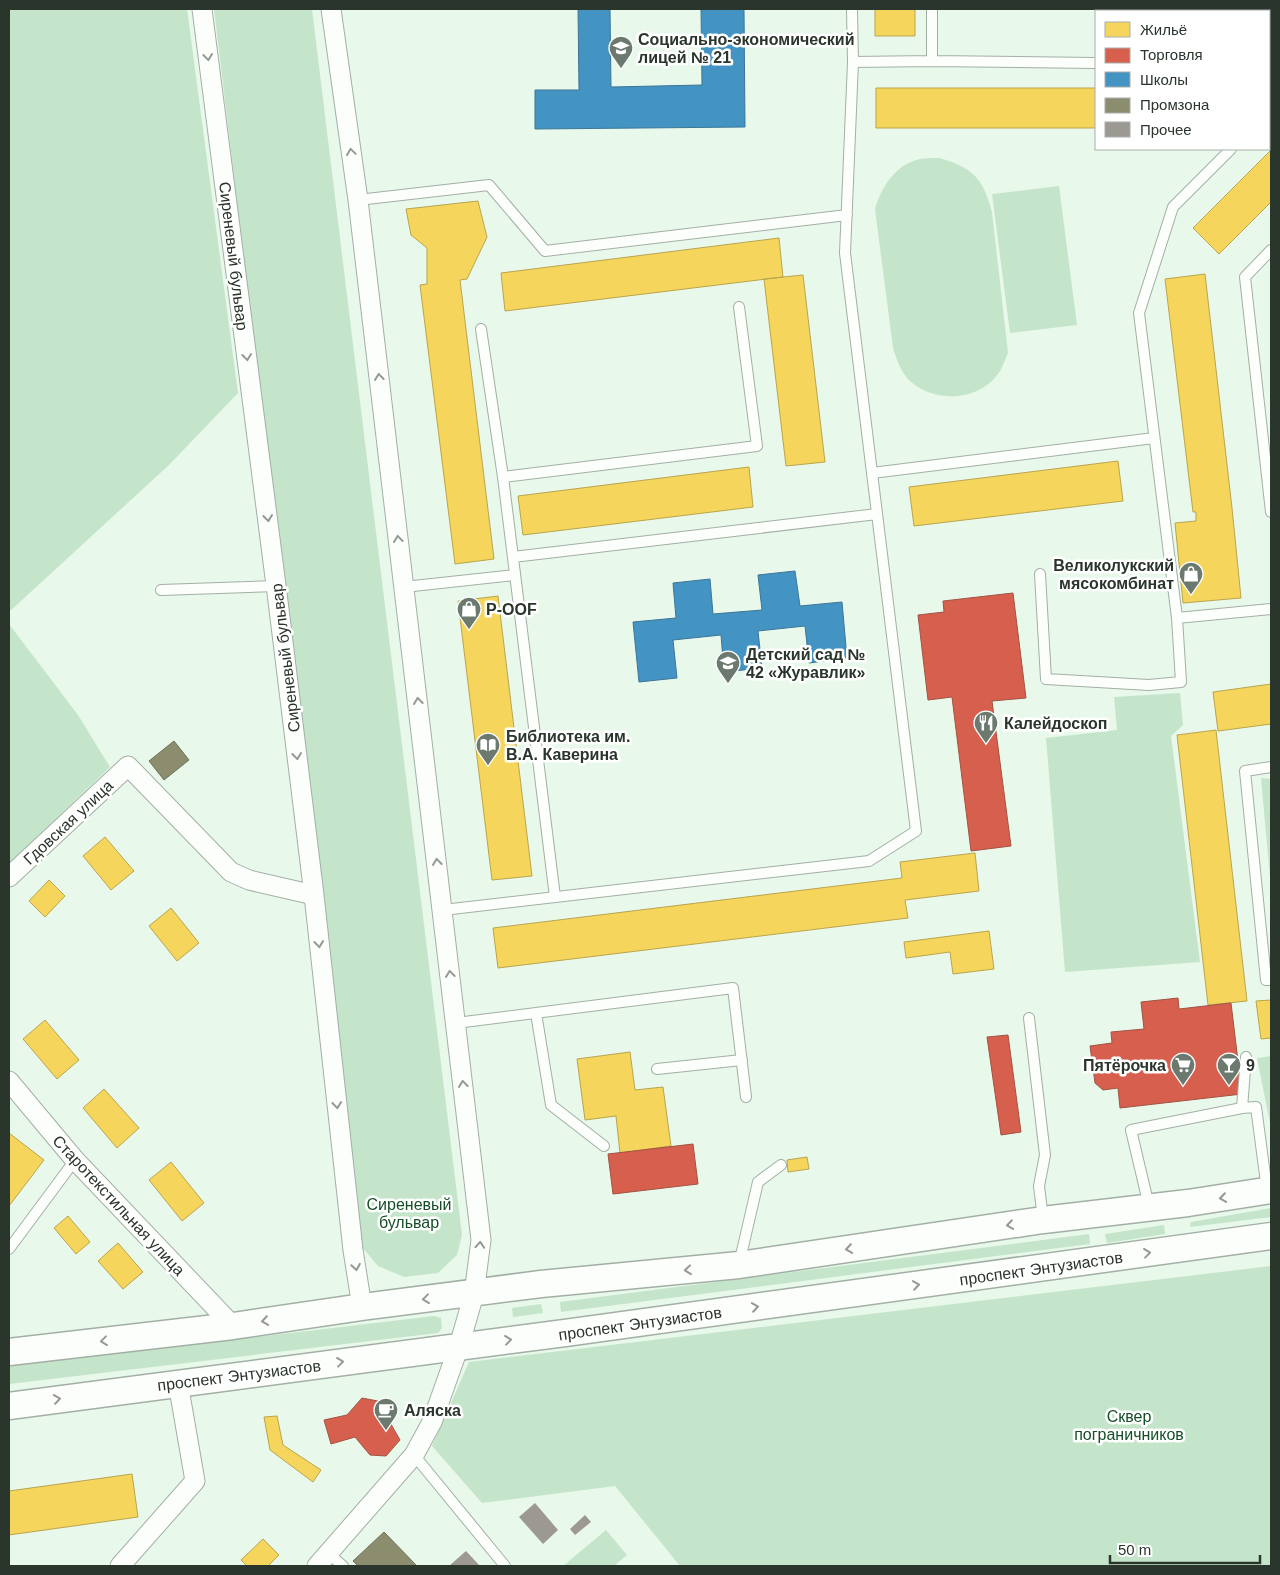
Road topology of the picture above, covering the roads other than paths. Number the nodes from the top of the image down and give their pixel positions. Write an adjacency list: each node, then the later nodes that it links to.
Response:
1 (202, 9): 22 (street, Сиреневый бульвар, one-way to 22)
2 (332, 9): 9 (street, one-way to 2)
3 (852, 9): 6 (lane)
4 (932, 9): 5 (lane)
5 (932, 61): 6 (lane); 7 (lane)
6 (853, 62): 10 (lane)
7 (1095, 63)
8 (1230, 150): 14 (lane)
9 (358, 200): 10 (lane); 23 (street, one-way to 9)
10 (847, 215): 15 (lane)
11 (1271, 250): 17 (lane)
12 (739, 307): 16 (lane)
13 (481, 329): 16 (lane)
14 (1154, 438): 15 (lane); 26 (lane)
15 (872, 473): 18 (lane)
16 (503, 477): 19 (lane)
17 (1271, 512)
18 (877, 514): 19 (lane); 30 (lane)
19 (513, 557): 21 (lane)
20 (1040, 574): 26 (lane)
21 (515, 575): 23 (lane); 30 (lane)
22 (276, 586): 24 (lane); 29 (street, Сиреневый бульвар, one-way to 29)
23 (404, 587): 31 (street, one-way to 23)
24 (161, 590)
25 (1271, 609): 26 (lane)
26 (1177, 618)
27 (1271, 767): 32 (lane)
28 (9, 877): 29 (street, Гдовская улица)
29 (314, 895): 52 (street, Сиреневый бульвар, one-way to 52)
30 (556, 897): 31 (lane)
31 (443, 910): 35 (street, one-way to 31)
32 (1271, 980)
33 (536, 1013): 35 (lane); 37 (lane); 42 (lane)
34 (1029, 1018): 47 (lane)
35 (456, 1023): 51 (street, one-way to 35)
36 (1246, 1057): 41 (lane)
37 (742, 1060): 38 (lane); 40 (lane)
38 (657, 1070)
39 (9, 1081): 43 (street, Старотекстильная улица)
40 (746, 1097)
41 (1242, 1108): 45 (lane); 46 (lane)
42 (604, 1146)
43 (75, 1160): 49 (lane); 53 (street, Старотекстильная улица)
44 (782, 1165): 50 (lane)
45 (1269, 1191): 46 (main road, one-way to 46)
46 (1149, 1207): 47 (main road)
47 (1043, 1220): 50 (main road, one-way to 50)
48 (1271, 1236): 54 (main road, проспект Энтузиастов, one-way to 48)
49 (9, 1249)
50 (739, 1265): 51 (main road, one-way to 51)
51 (474, 1294): 52 (main road, one-way to 52); 54 (street)
52 (362, 1307): 53 (main road, one-way to 53)
53 (233, 1326): 55 (main road, one-way to 55)
54 (459, 1346): 56 (main road, проспект Энтузиастов, one-way to 54); 58 (street)
55 (9, 1352)
56 (178, 1383): 57 (main road, проспект Энтузиастов, one-way to 56); 60 (street)
57 (9, 1406)
58 (414, 1455): 59 (street); 62 (lane)
59 (323, 1560): 61 (lane)
60 (120, 1566)
61 (343, 1566)
62 (505, 1566)

